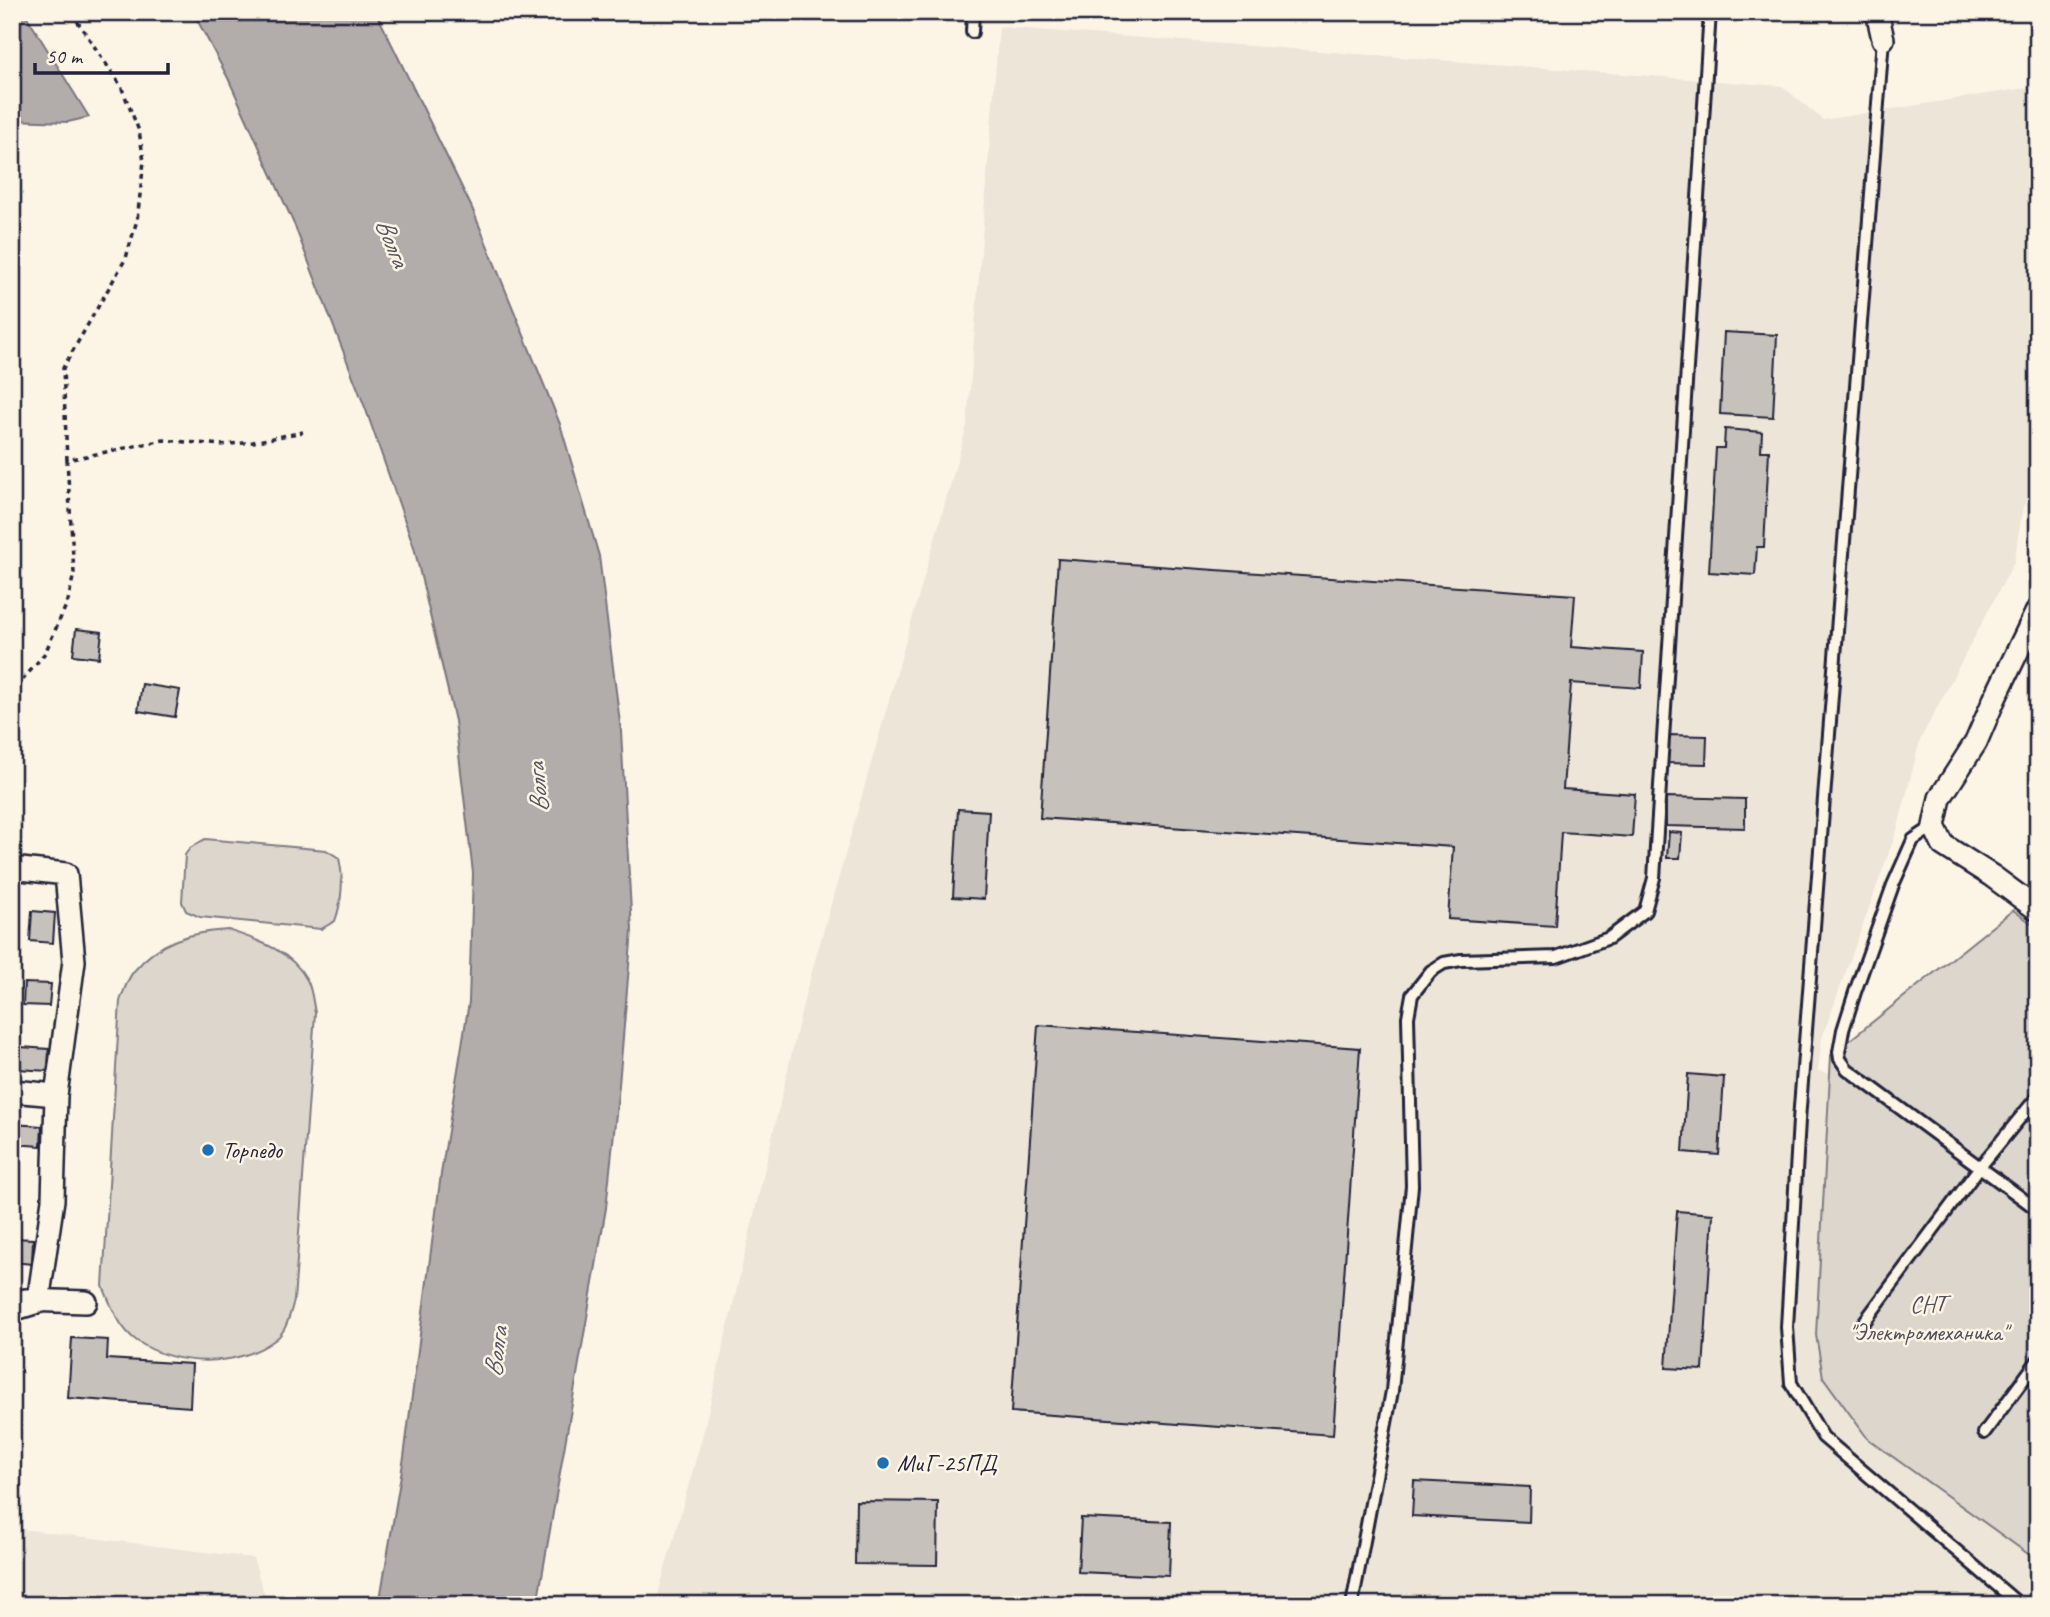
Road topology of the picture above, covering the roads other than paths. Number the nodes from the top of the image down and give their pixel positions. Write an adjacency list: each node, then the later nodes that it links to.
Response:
1 (973, 12): 4 (lane)
2 (1710, 12): 22 (lane)
3 (1877, 12): 5 (street)
4 (972, 32)
5 (1883, 39): 23 (lane)
6 (2038, 609): 7 (street)
7 (1934, 826): 9 (street); 13 (lane)
8 (12, 868): 11 (street)
9 (2038, 909)
10 (12, 1091): 11 (street)
11 (56, 1095): 16 (street)
12 (2038, 1096): 13 (lane)
13 (1979, 1168): 14 (lane); 19 (lane)
14 (2038, 1210)
15 (12, 1299): 16 (street)
16 (38, 1302): 17 (street); 18 (street)
17 (86, 1303)
18 (12, 1310)
19 (1861, 1325)
20 (2038, 1360): 21 (lane)
21 (1984, 1433)
22 (1352, 1605)
23 (2020, 1605)

